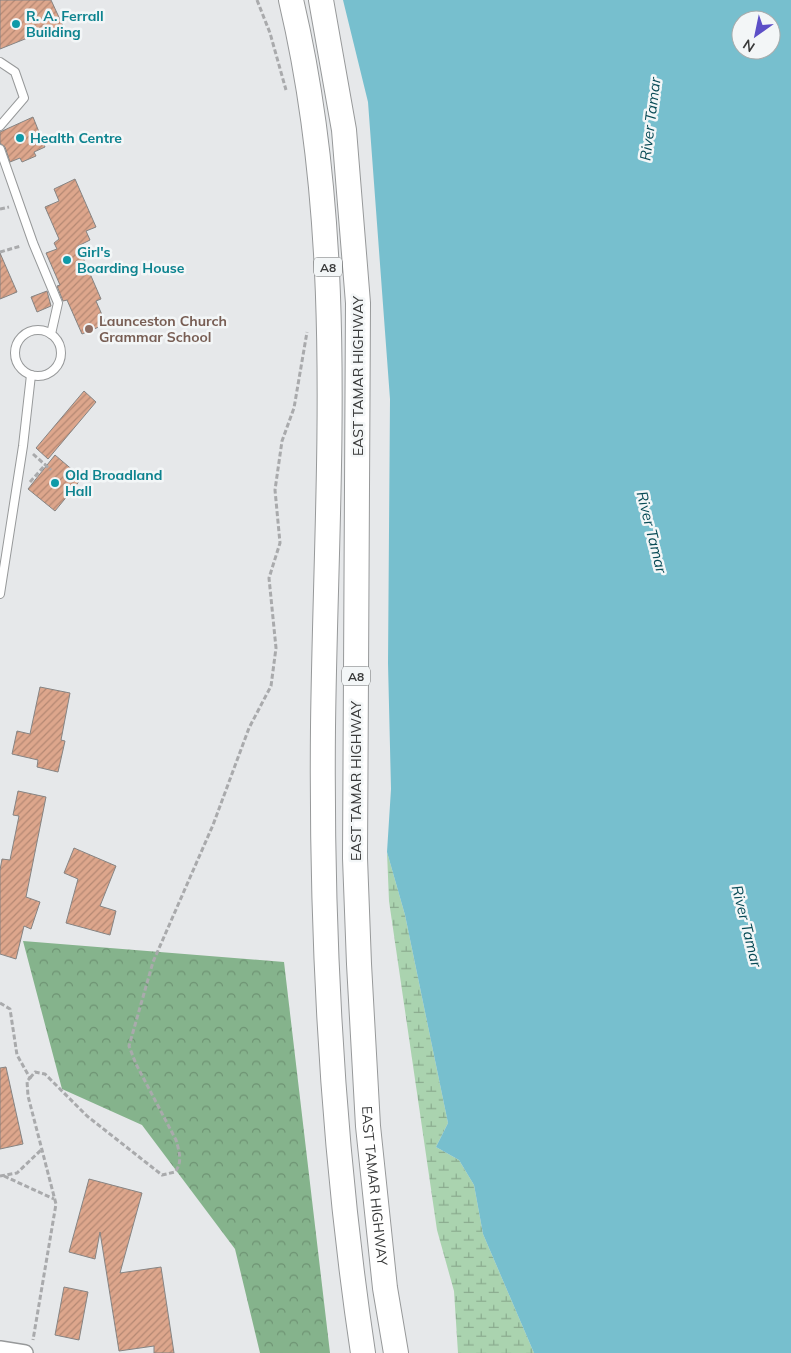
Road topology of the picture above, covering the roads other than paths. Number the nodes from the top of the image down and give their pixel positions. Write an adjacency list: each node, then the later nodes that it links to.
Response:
1 (291, 0): 11 (highway, EAST TAMAR HIGHWAY / A8)
2 (321, 0): 12 (highway, EAST TAMAR HIGHWAY / A8)
3 (0, 62): 4 (lane)
4 (0, 126)
5 (0, 149): 6 (lane)
6 (51, 334): 7 (lane); 7 (lane)
7 (31, 374): 8 (lane)
8 (0, 594)
9 (0, 1348): 10 (street)
10 (29, 1349)
11 (363, 1353)
12 (396, 1353)

